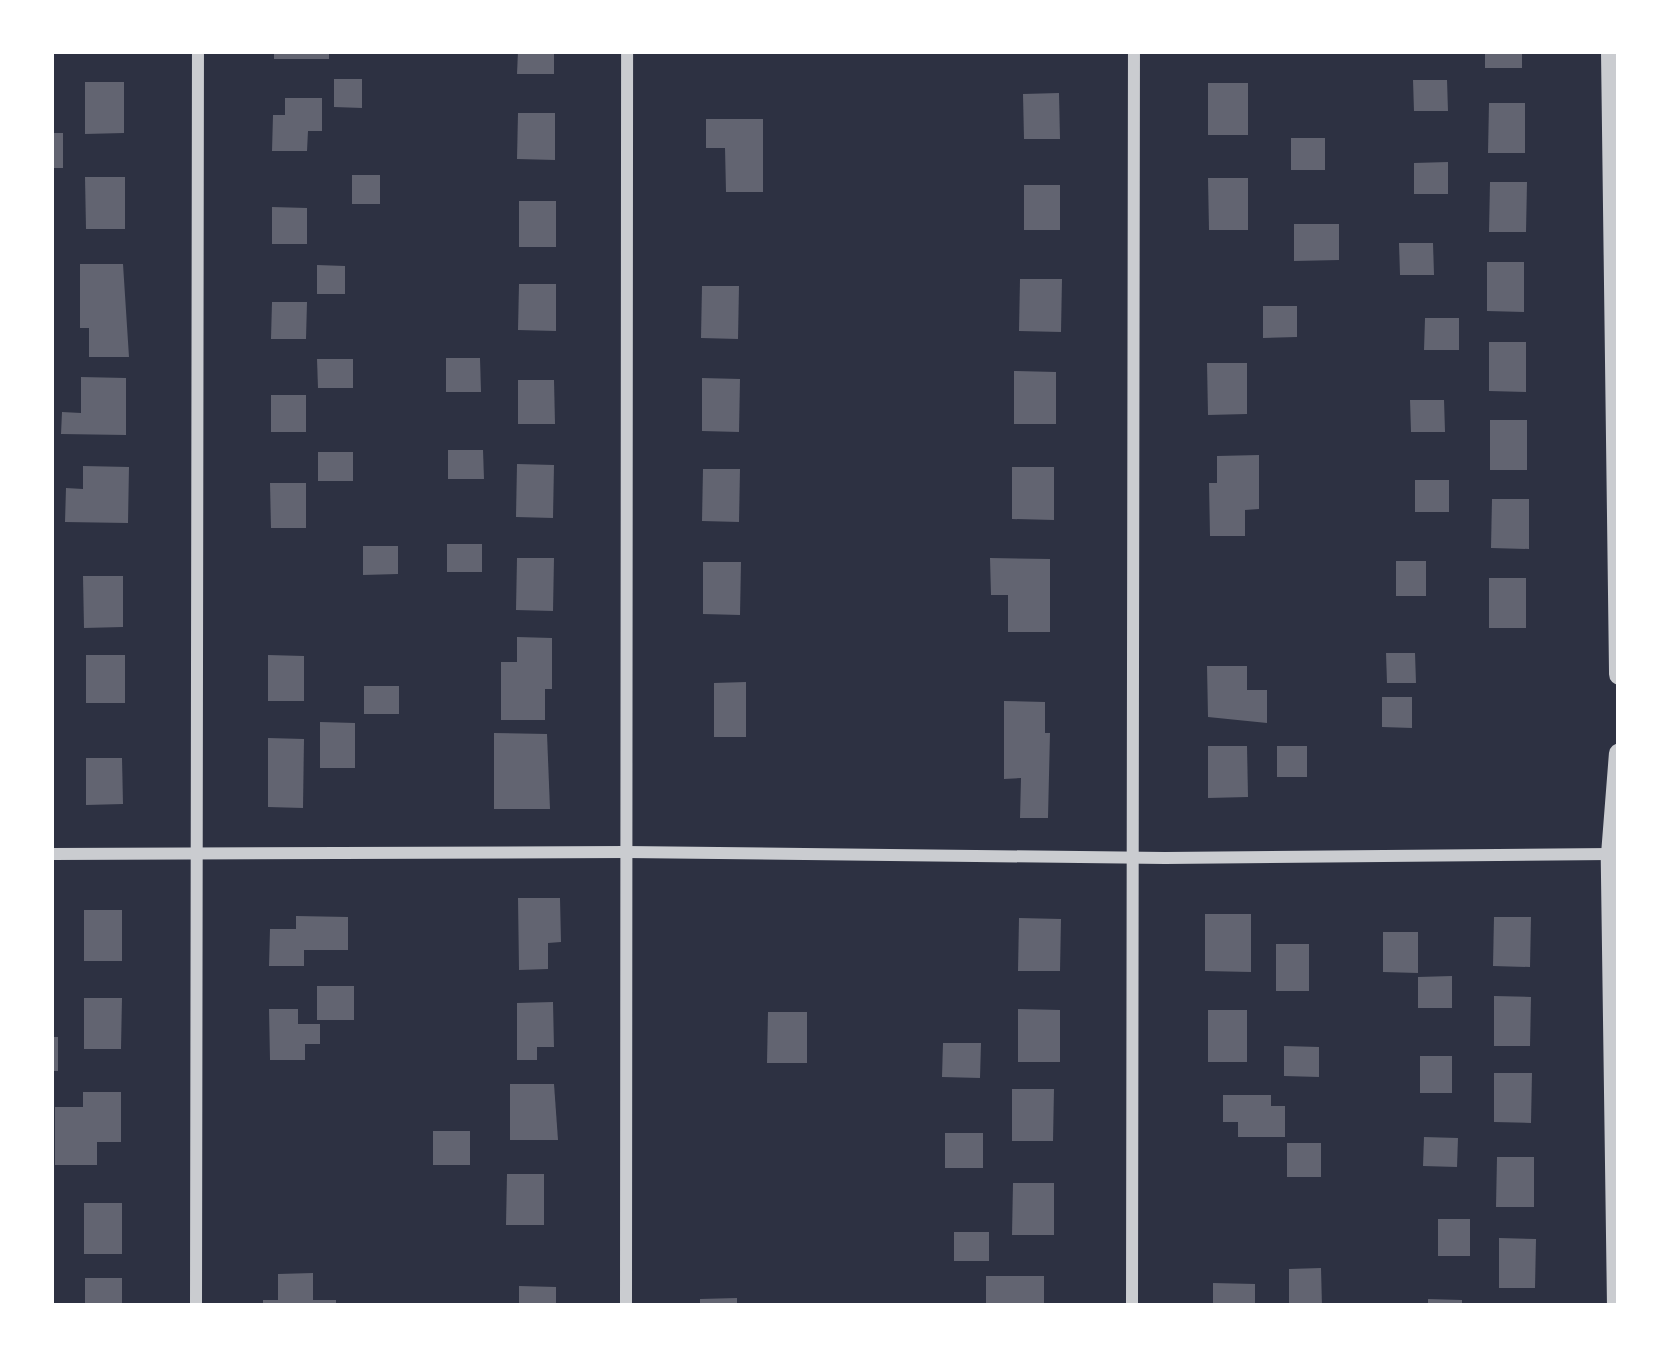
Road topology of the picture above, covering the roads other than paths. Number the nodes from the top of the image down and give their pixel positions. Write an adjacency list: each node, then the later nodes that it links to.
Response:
1 (198, 51): 9 (street)
2 (627, 51): 7 (street)
3 (1134, 51): 11 (street)
4 (1611, 51): 5 (street)
5 (1619, 674)
6 (1619, 753): 10 (street)
7 (626, 852): 9 (street); 11 (street); 14 (street)
8 (51, 854): 9 (street)
9 (197, 854): 13 (street)
10 (1611, 854): 11 (street); 12 (street)
11 (1133, 857): 15 (street)
12 (1617, 1106): 16 (street)
13 (196, 1306)
14 (626, 1306)
15 (1132, 1306)
16 (1617, 1306)

